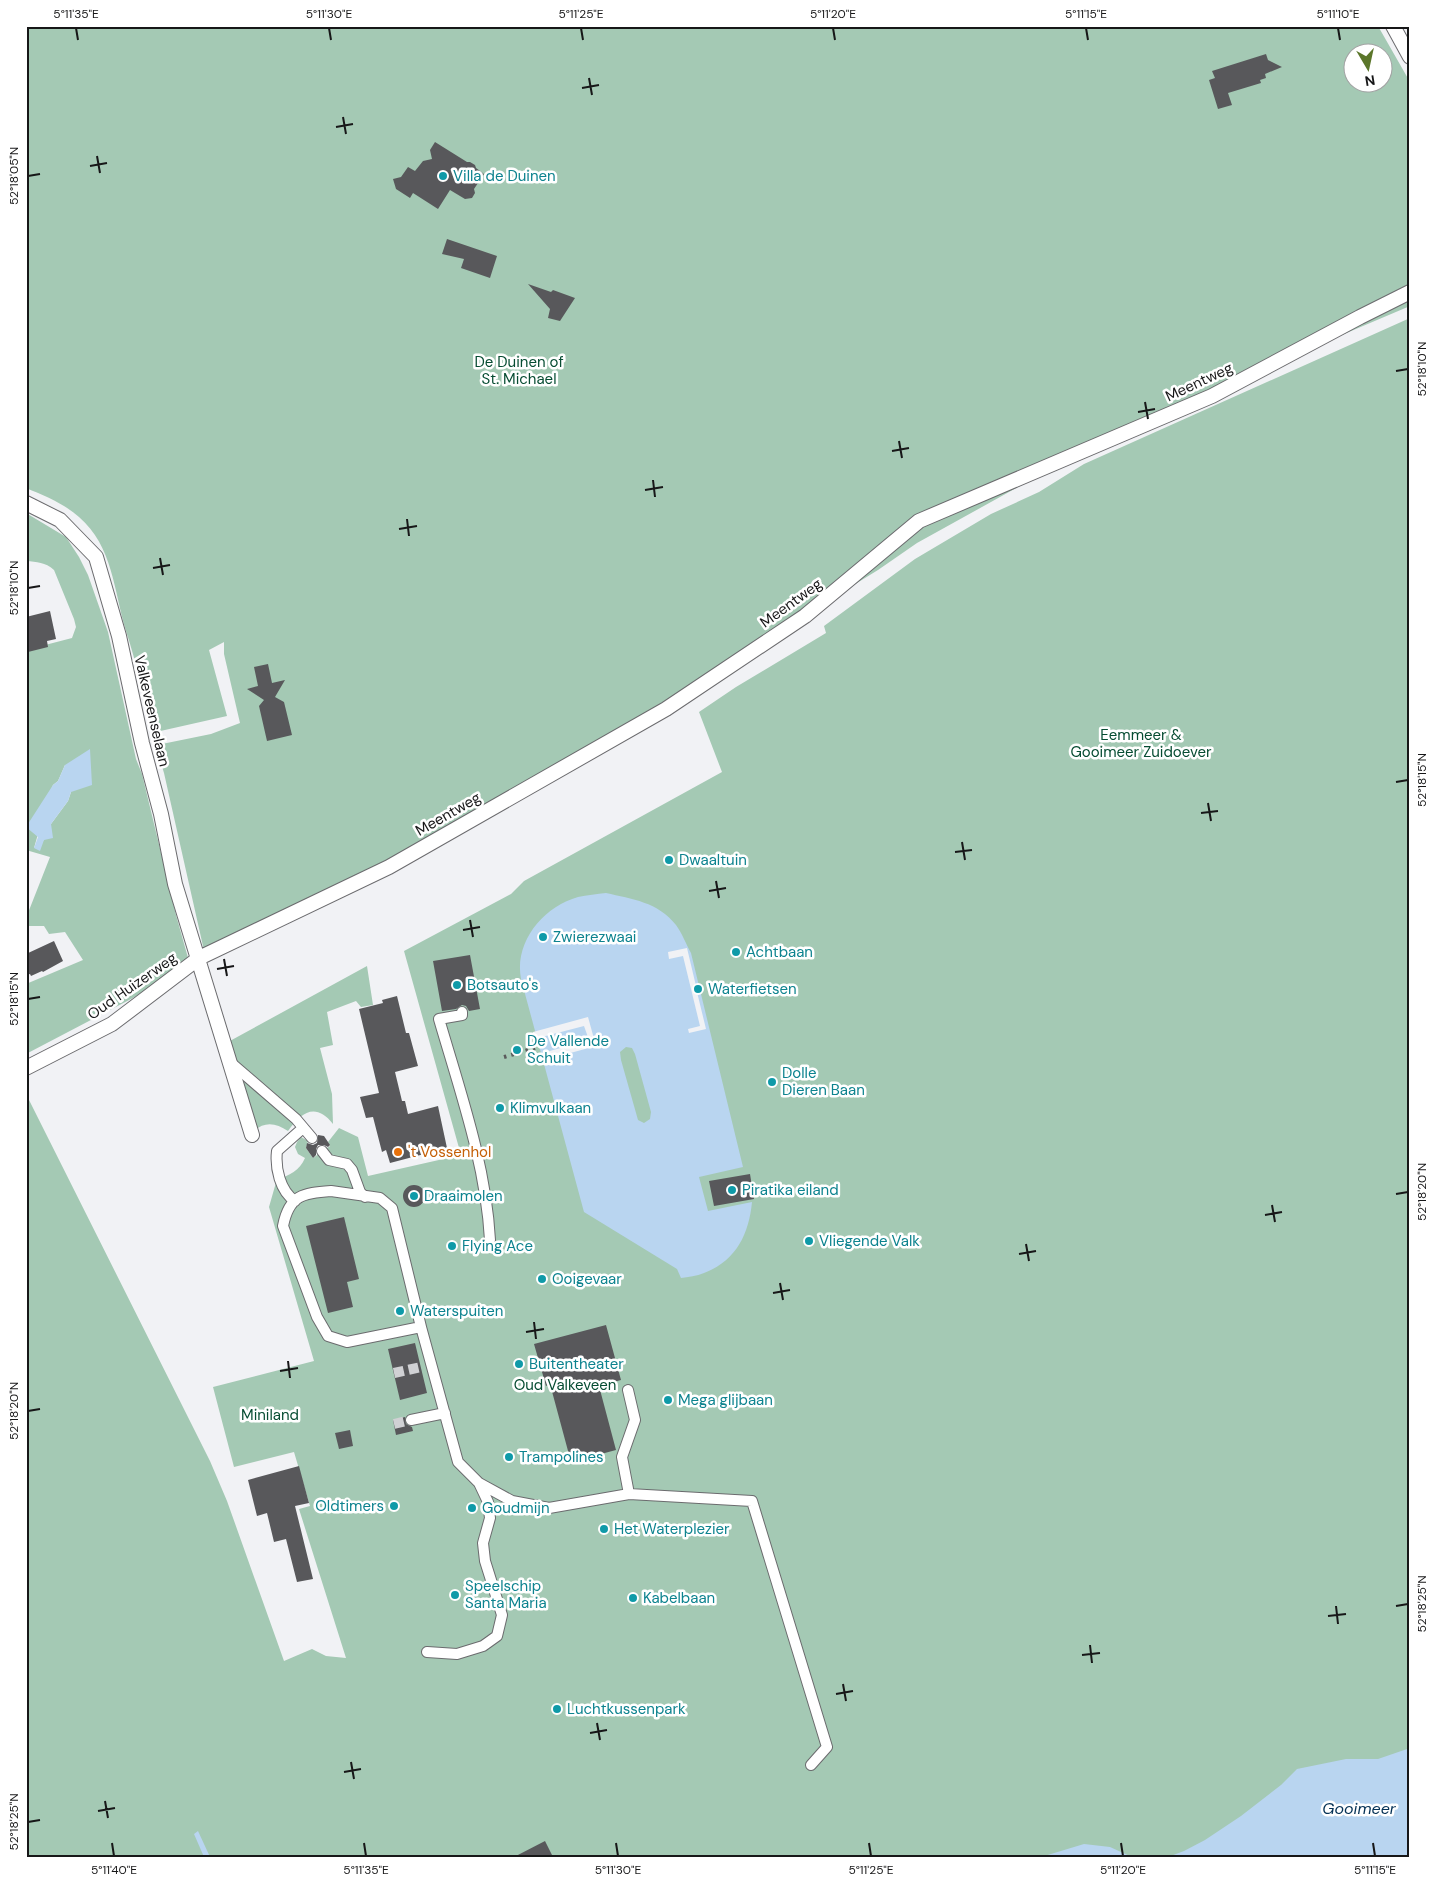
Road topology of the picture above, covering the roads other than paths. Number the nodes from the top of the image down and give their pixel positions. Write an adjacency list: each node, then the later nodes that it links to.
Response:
1 (1393, 26): 2 (street)
2 (1410, 57)
3 (1410, 292): 5 (street, Meentweg)
4 (26, 503): 5 (street, Valkeveenselaan)
5 (198, 958): 7 (street, Oud Huizerweg); 8 (street, Oud Huizerweg)
6 (462, 1012): 15 (street)
7 (230, 1062): 9 (street); 10 (street, Oud Huizerweg)
8 (26, 1068)
9 (303, 1128): 11 (street); 14 (street)
10 (252, 1135)
11 (312, 1138)
12 (322, 1152): 13 (street)
13 (365, 1197): 14 (street); 16 (street)
14 (294, 1201): 16 (street)
15 (490, 1240)
16 (421, 1327): 18 (street)
17 (628, 1390): 21 (street)
18 (444, 1413): 19 (street); 20 (street)
19 (411, 1420)
20 (480, 1483): 21 (street); 22 (street)
21 (629, 1494): 23 (street)
22 (427, 1652)
23 (811, 1765)

